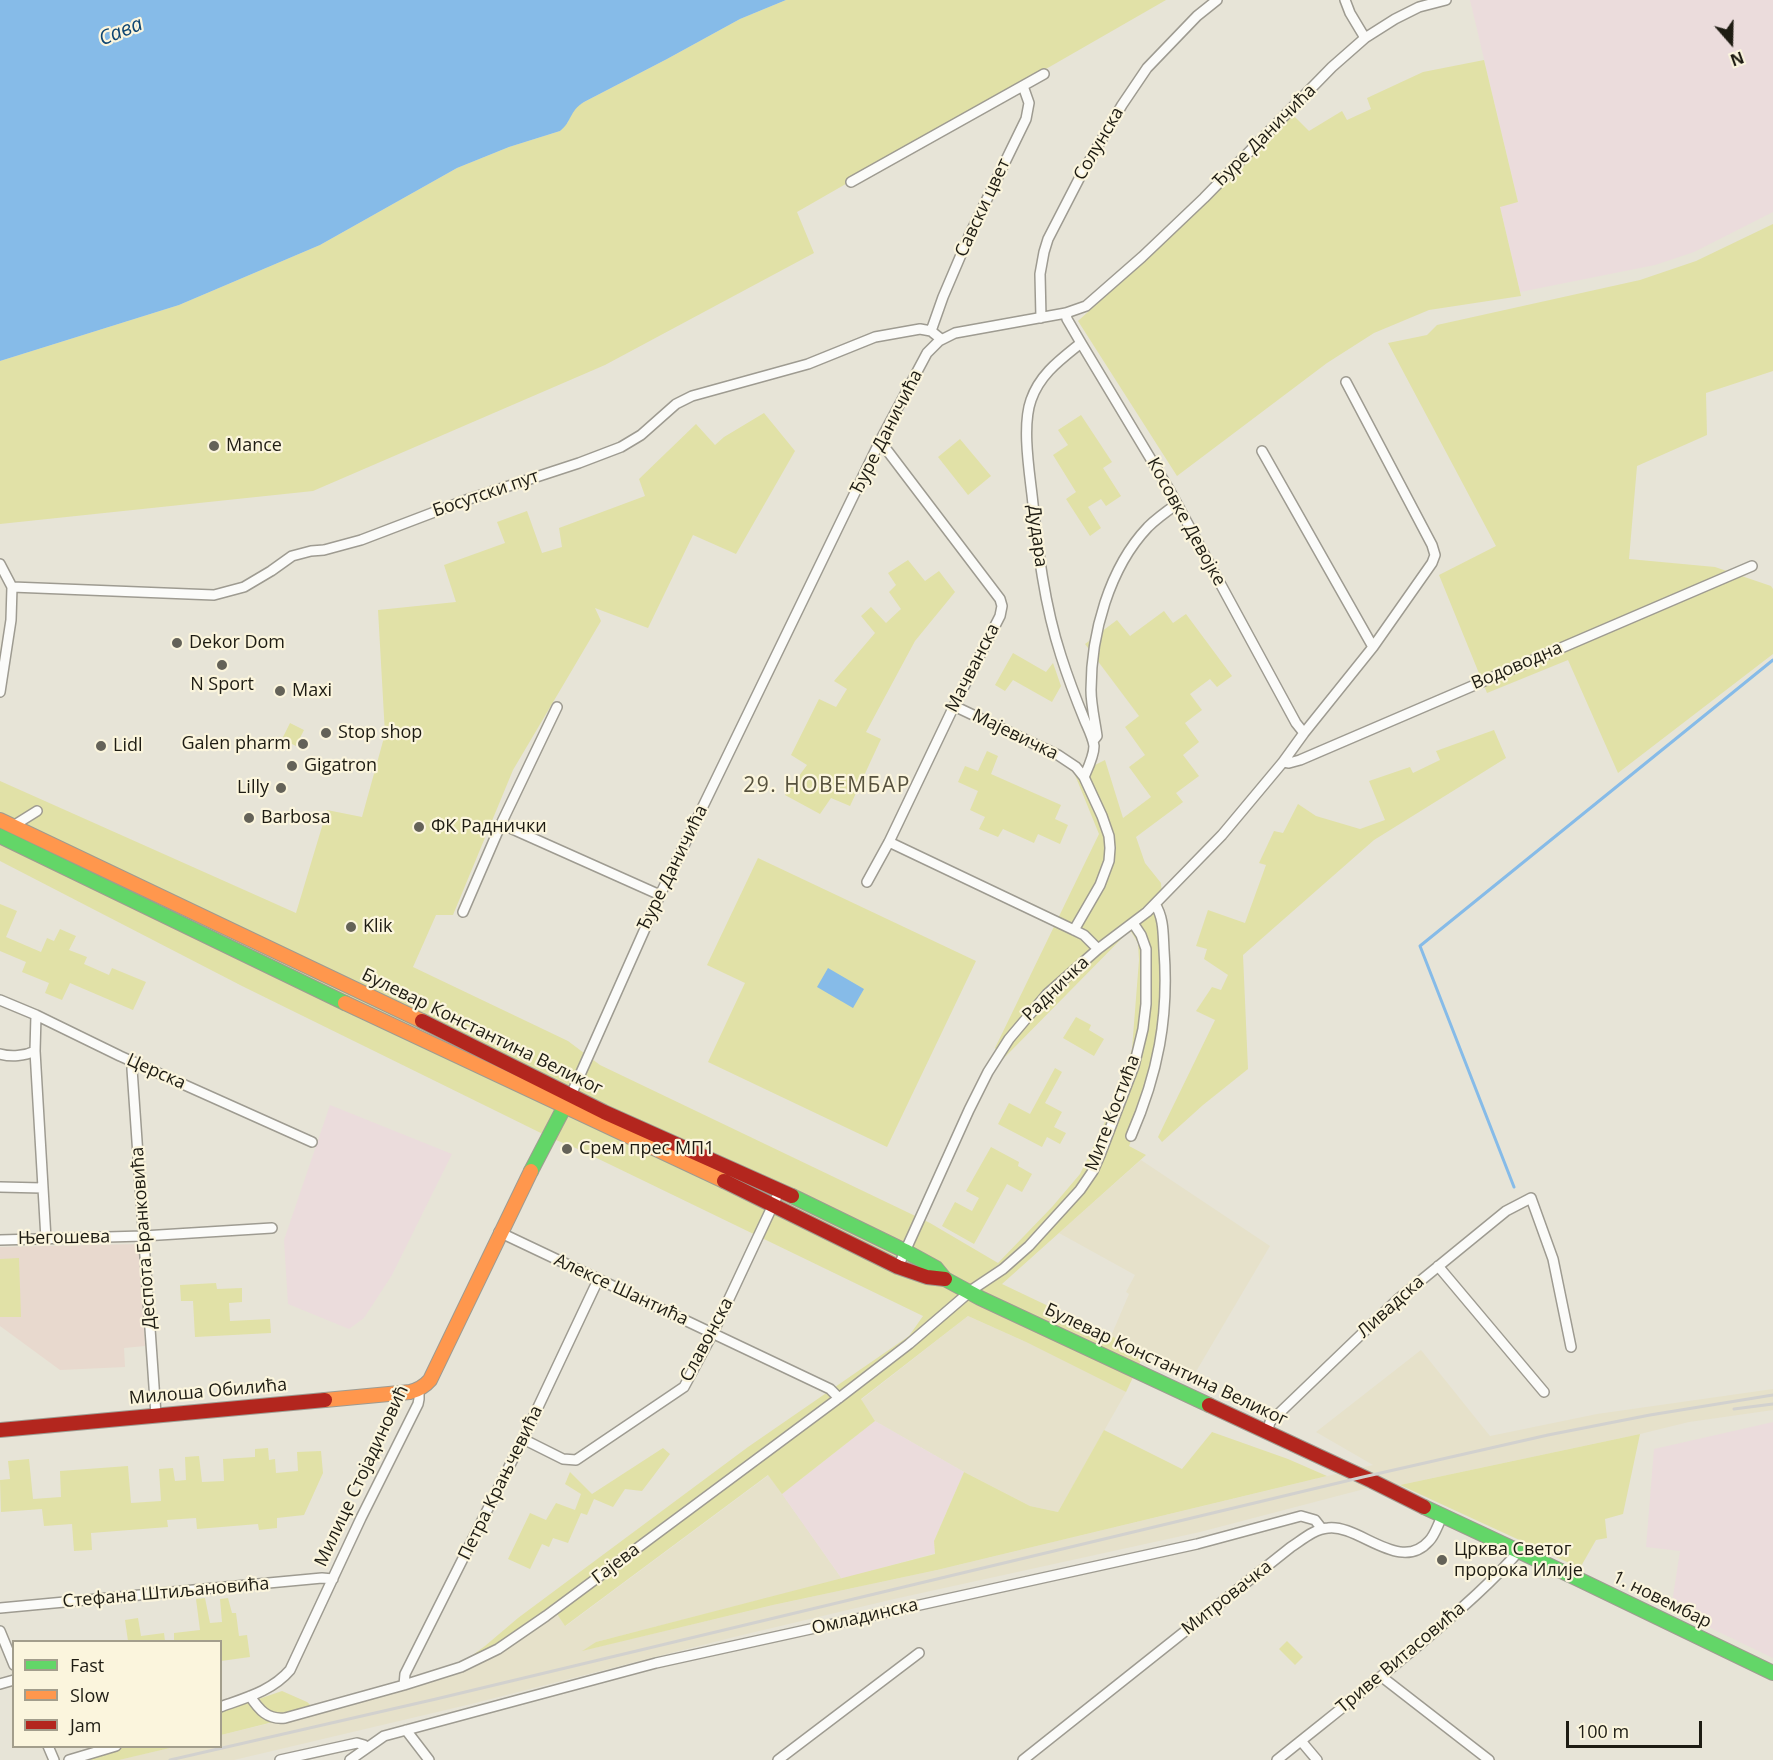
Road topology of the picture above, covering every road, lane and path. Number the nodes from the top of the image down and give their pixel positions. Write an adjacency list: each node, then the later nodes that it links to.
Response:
1 (1217, 0): 9 (street, Солунска)
2 (1345, 0): 4 (street)
3 (1446, 0): 4 (street, Ђуре Даничића)
4 (1365, 38): 8 (street, Ђуре Даничића)
5 (1044, 74): 6 (street)
6 (1023, 86): 7 (street); 10 (street, Савски цвет)
7 (851, 182)
8 (1066, 313): 9 (street, Ђуре Даничића); 12 (street, Косовке Девојке)
9 (1041, 318): 11 (street, Ђуре Даничића)
10 (931, 331): 11 (street); 19 (street, Босутски пут)
11 (941, 339): 14 (street, Ђуре Даничића)
12 (1081, 343): 16 (street, Косовке Девојке); 25 (street, Дудара)
13 (1346, 382): 20 (street)
14 (880, 441): 23 (street, Мачванска); 34 (street, Ђуре Даничића)
15 (1262, 451): 20 (street)
16 (1177, 504): 24 (street, Косовке Девојке); 25 (street)
17 (0, 564): 19 (street)
18 (1752, 566): 26 (street, Водоводна)
19 (12, 587): 21 (street)
20 (1373, 647): 24 (street)
21 (0, 692)
22 (557, 706): 30 (street)
23 (954, 706): 27 (street, Мајевичка); 32 (street, Мачванска)
24 (1304, 733): 26 (street)
25 (1093, 741): 27 (street)
26 (1282, 762): 35 (street, Радничка)
27 (1084, 777): 38 (street, Мајевичка)
28 (37, 811): 29 (street)
29 (6, 823): 45 (main road, Булевар Константина Великог)
30 (501, 824): 34 (street); 36 (street)
31 (0, 836): 45 (main road, Булевар Константина Великог)
32 (889, 842): 33 (street, Мачванска); 38 (street)
33 (867, 882)
34 (660, 895): 45 (street, Ђуре Даничића)
35 (1155, 904): 37 (street, Радничка); 46 (street)
36 (463, 912)
37 (1133, 923): 39 (street, Радничка); 62 (street, Мите Костића)
38 (1074, 930): 39 (street)
39 (1098, 949): 57 (street, Радничка)
40 (0, 1000): 41 (street, Церска)
41 (36, 1015): 42 (street); 44 (street, Церска)
42 (35, 1051): 43 (street); 49 (street)
43 (0, 1054)
44 (134, 1062): 47 (street, Церска); 54 (street, Деспота Бранковића)
45 (567, 1101): 50 (main road, Булевар Константина Великог); 51 (main road, Булевар Константина Великог); 53 (main road, Милице Стојадиновић)
46 (1131, 1136)
47 (312, 1142)
48 (0, 1187): 49 (street)
49 (42, 1188): 55 (street)
50 (780, 1190): 51 (street, Славонска); 57 (main road, Булевар Константина Великог)
51 (774, 1204): 59 (main road, Булевар Константина Великог); 63 (street, Славонска)
52 (272, 1228): 54 (street, Његошева)
53 (499, 1232): 61 (street, Алексе Шантића); 65 (main road, Милице Стојадиновић)
54 (143, 1236): 55 (street, Његошева); 68 (street, Деспота Бранковића)
55 (46, 1239): 56 (street, Његошева)
56 (0, 1240)
57 (905, 1251): 59 (street, Радничка); 60 (main road, Булевар Константина Великог)
58 (1438, 1266): 64 (street, Ливадска); 66 (street); 70 (street, Ливадска)
59 (898, 1267): 60 (main road, Булевар Константина Великог)
60 (945, 1279): 62 (main road, Булевар Константина Великог)
61 (598, 1280): 63 (street, Алексе Шантића); 71 (street, Петра Крањчевића)
62 (969, 1292): 67 (street, Гајева); 70 (main road, Булевар Константина Великог)
63 (713, 1333): 67 (street, Алексе Шантића); 71 (street, Славонска)
64 (1570, 1347)
65 (419, 1389): 68 (main road, Милоша Обилића); 76 (street, Милице Стојадиновић)
66 (1544, 1392)
67 (839, 1398): 83 (street, Гајева)
68 (156, 1415): 69 (main road, Милоша Обилића)
69 (0, 1430)
70 (1267, 1433): 72 (main road, Булевар Константина Великог)
71 (523, 1439): 83 (street, Петра Крањчевића)
72 (1372, 1481): 73 (main road, 1. новембар)
73 (1443, 1517): 74 (street); 75 (main road, 1. новембар)
74 (1322, 1529): 86 (street, Омладинска); 95 (street, Митровачка)
75 (1519, 1551): 81 (main road, 1. новембар); 82 (street, Триве Витасовића)
76 (333, 1579): 77 (street, Стефана Штиљановића); 84 (street, Милице Стојадиновић)
77 (0, 1608)
78 (0, 1631): 80 (street)
79 (919, 1653): 94 (street)
80 (12, 1660)
81 (1773, 1673)
82 (1382, 1677): 87 (street, Триве Витасовића); 98 (street)
83 (404, 1685): 84 (street, Гајева)
84 (250, 1696): 85 (street)
85 (222, 1706)
86 (406, 1730): 89 (street, Омладинска); 93 (street)
87 (1301, 1740): 96 (street, Триве Витасовића); 97 (street)
88 (109, 1748): 90 (street)
89 (367, 1748): 91 (street); 92 (street, Омладинска)
90 (69, 1760)
91 (280, 1760)
92 (351, 1760)
93 (429, 1760)
94 (778, 1760)
95 (1023, 1760)
96 (1277, 1760)
97 (1317, 1760)
98 (1489, 1760)

